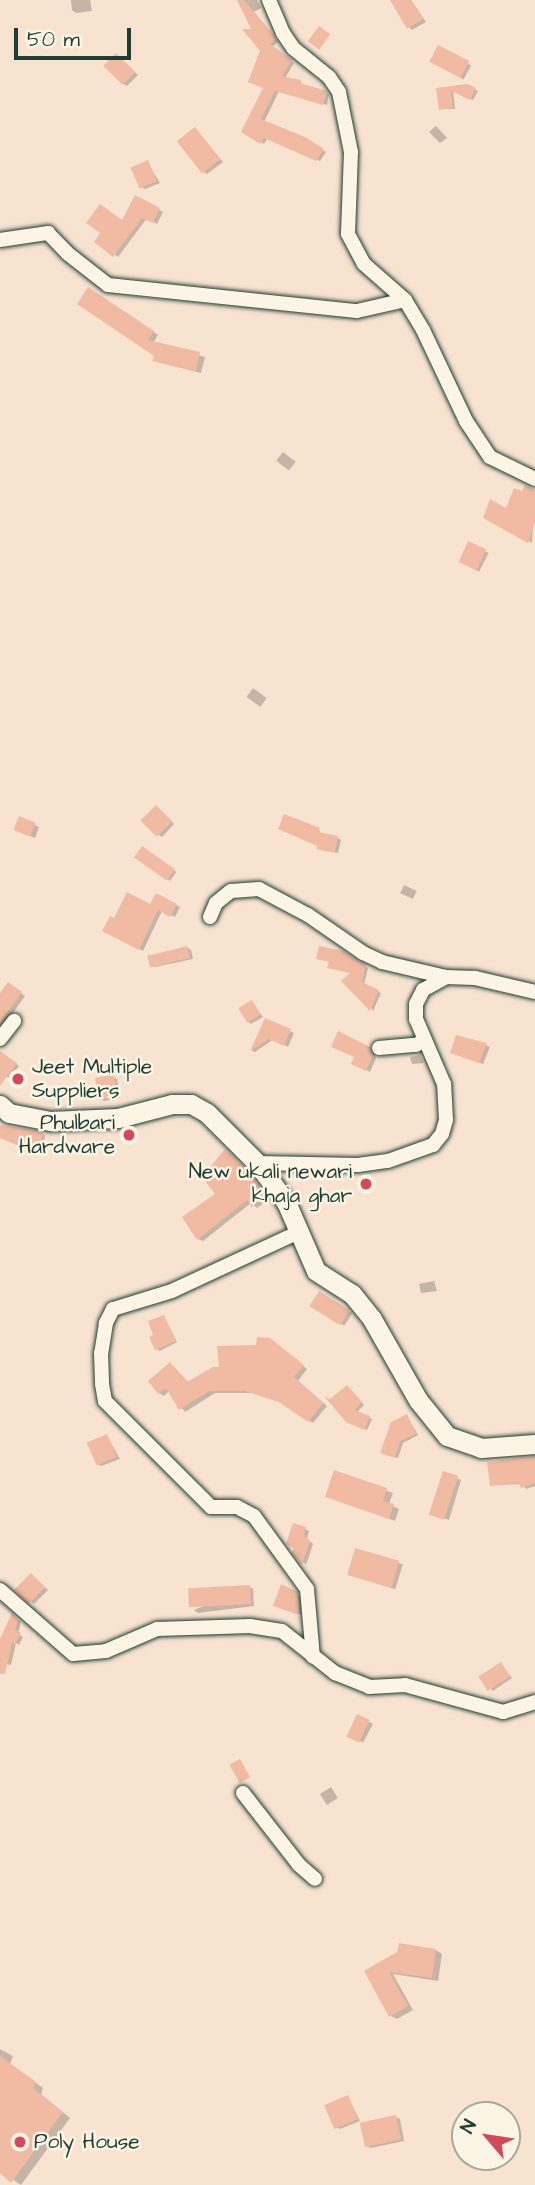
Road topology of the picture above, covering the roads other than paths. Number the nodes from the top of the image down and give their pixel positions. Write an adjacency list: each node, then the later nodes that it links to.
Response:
1 (269, 0): 3 (street)
2 (0, 240): 3 (street)
3 (405, 300): 4 (street)
4 (535, 479)
5 (210, 917): 6 (street)
6 (446, 977): 7 (street); 10 (street)
7 (535, 992)
8 (14, 1021): 9 (street)
9 (0, 1039)
10 (425, 1040): 11 (street); 13 (street)
11 (379, 1048)
12 (0, 1105): 13 (street)
13 (257, 1163): 14 (street)
14 (299, 1232): 15 (street); 17 (street)
15 (535, 1444)
16 (0, 1591): 17 (street)
17 (313, 1657): 18 (street)
18 (535, 1702)
19 (243, 1793): 20 (street)
20 (315, 1879)

